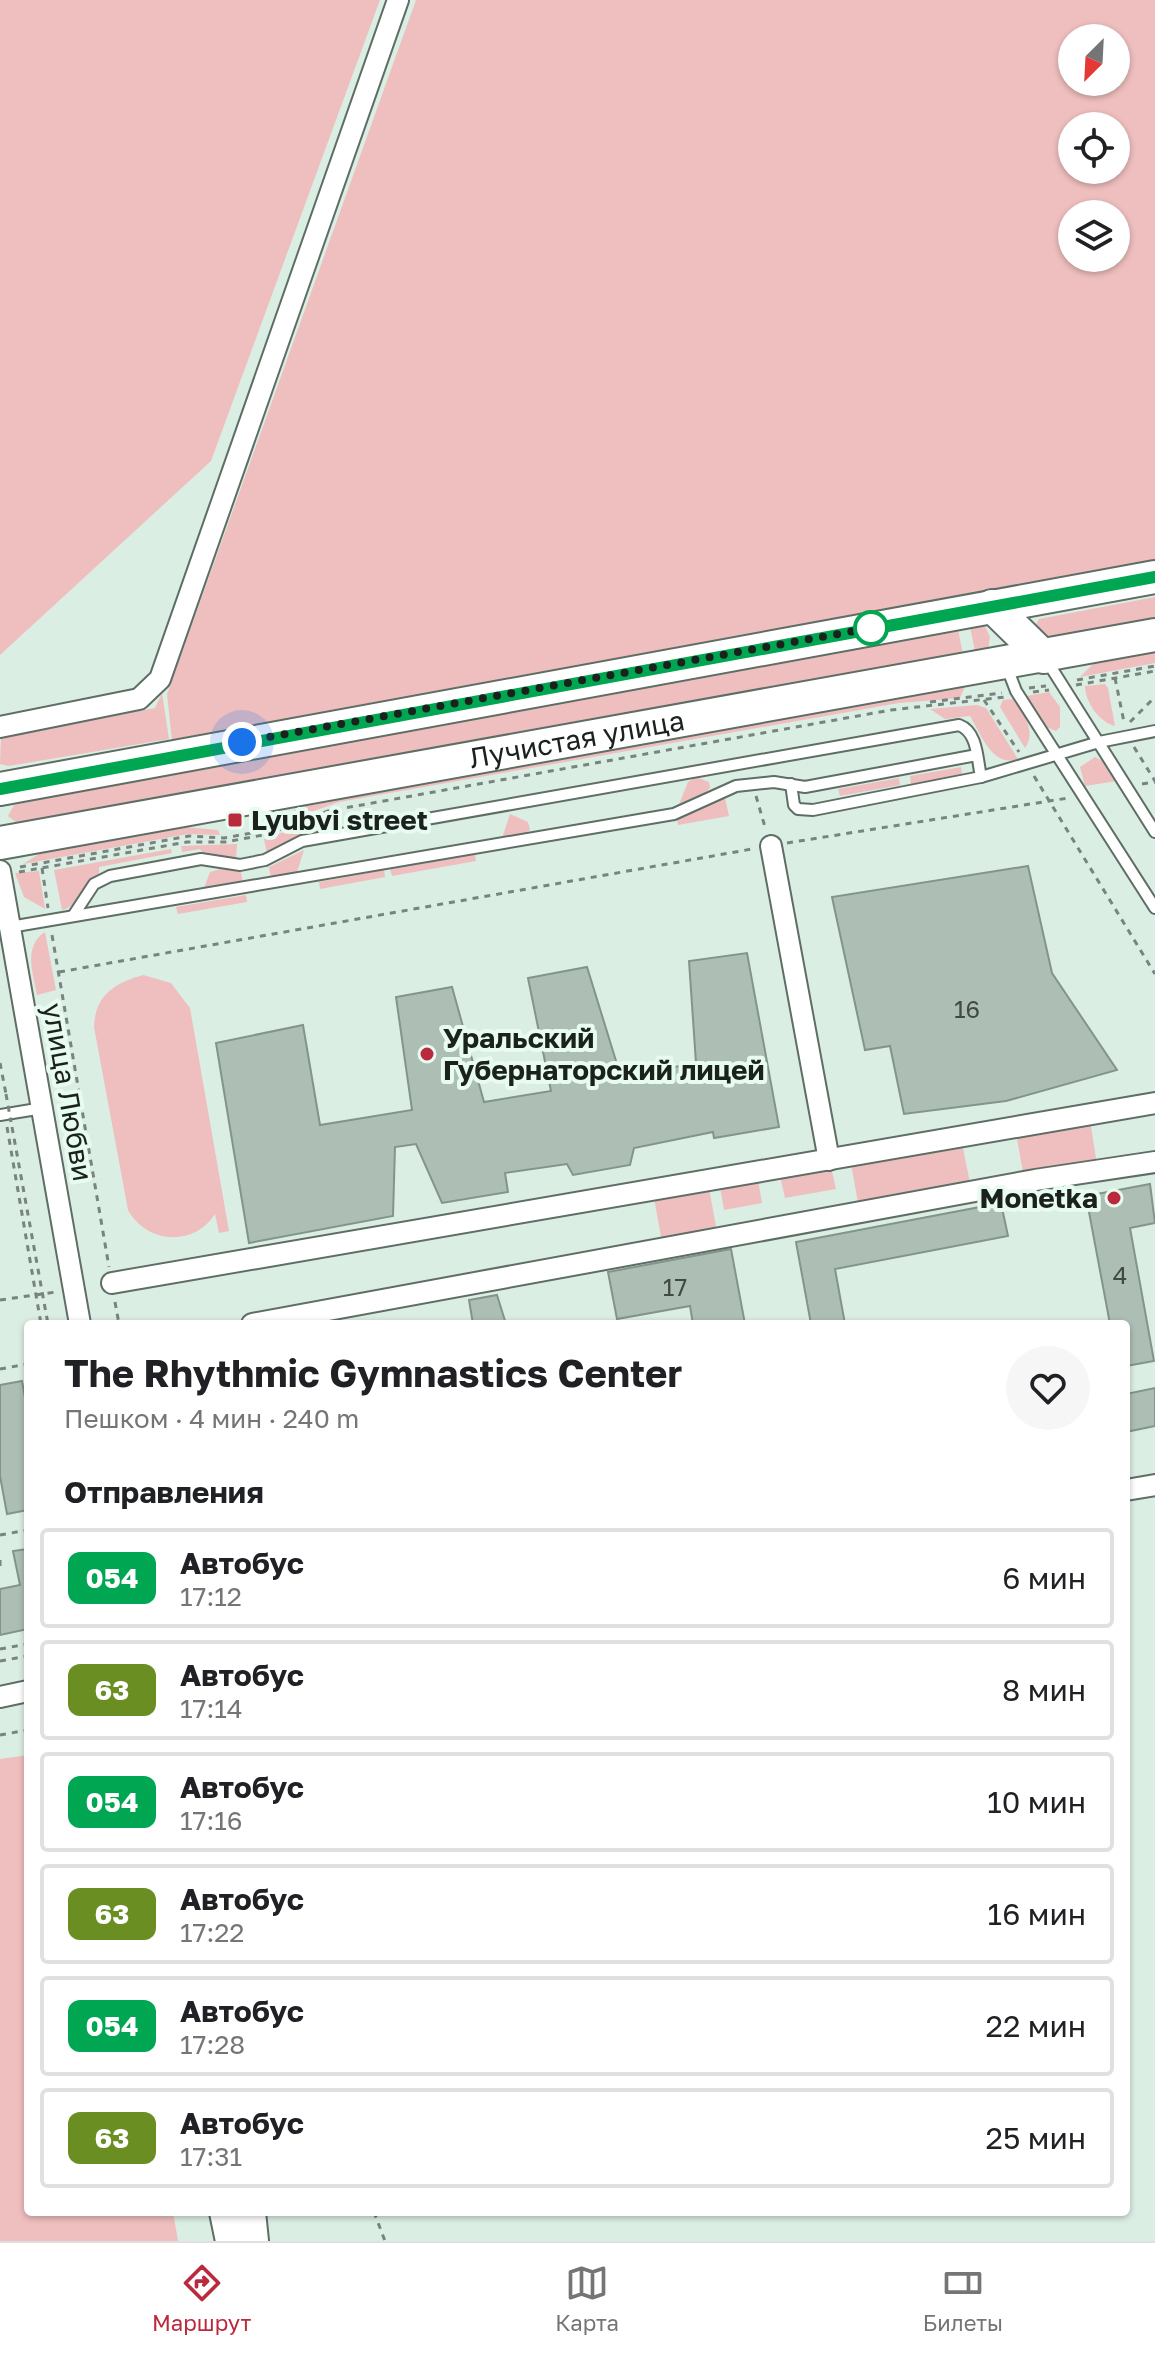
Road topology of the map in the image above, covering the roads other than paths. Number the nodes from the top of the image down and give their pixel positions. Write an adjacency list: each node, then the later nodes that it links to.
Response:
1 (398, 0): 7 (street)
2 (1155, 577): 3 (main road, Лучистая улица)
3 (992, 606): 5 (main road); 6 (main road); 14 (main road, Лучистая улица)
4 (1155, 635): 5 (main road, Лучистая улица)
5 (1044, 657): 6 (main road, Лучистая улица); 9 (lane)
6 (1014, 683): 10 (lane); 17 (main road, Лучистая улица)
7 (0, 727)
8 (1155, 731): 9 (lane)
9 (1099, 742): 10 (lane); 15 (lane)
10 (1058, 754): 12 (lane); 18 (lane)
11 (977, 755): 12 (lane); 13 (lane); 19 (lane)
12 (981, 777): 13 (lane)
13 (791, 784): 19 (lane)
14 (0, 789)
15 (1155, 832)
16 (771, 846): 24 (street)
17 (3, 864): 20 (street, улица Любви)
18 (1155, 908)
19 (73, 916): 20 (lane)
20 (10, 927): 22 (street, улица Любви)
21 (1155, 1103): 24 (street)
22 (43, 1108): 23 (lane); 27 (street, улица Любви)
23 (5, 1117)
24 (829, 1160): 26 (street)
25 (1155, 1162): 28 (street)
26 (112, 1283)
27 (79, 1320)
28 (274, 1320)
29 (1155, 1485): 30 (street)
30 (1130, 1489)
31 (24, 1692): 32 (street)
32 (0, 1697)
33 (226, 2216): 35 (street)
34 (250, 2216): 36 (street)
35 (231, 2241)
36 (253, 2241)

